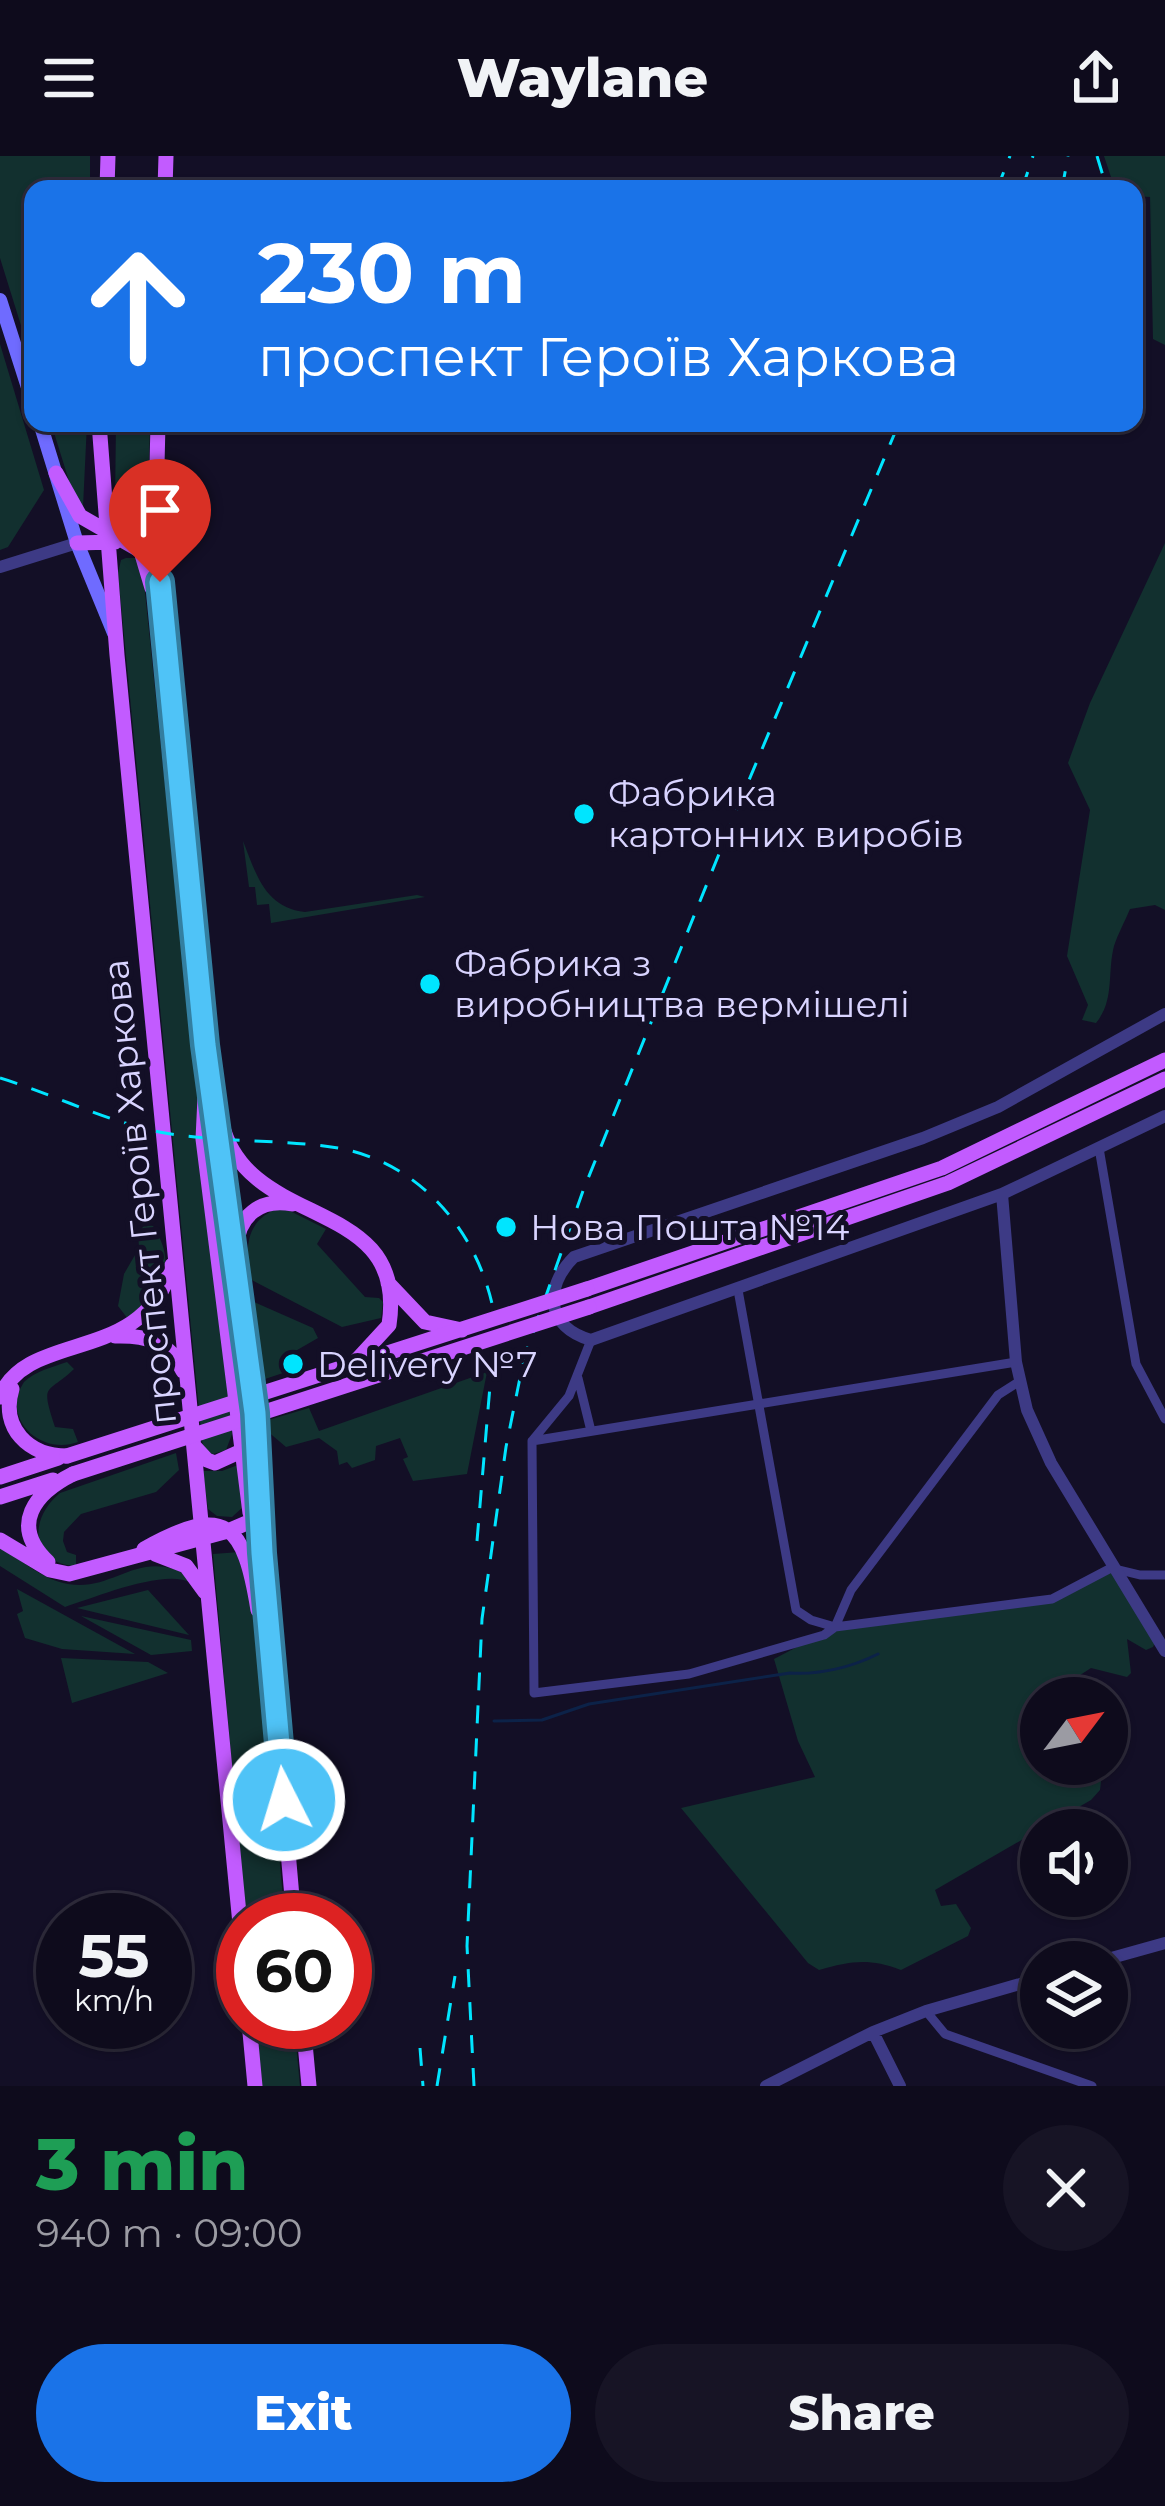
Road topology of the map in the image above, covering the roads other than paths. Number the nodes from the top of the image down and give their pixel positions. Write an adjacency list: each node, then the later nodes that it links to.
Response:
1 (0, 300): 2 (main road)
2 (24, 375)
3 (43, 432): 6 (main road)
4 (100, 432): 7 (main road, проспект Героїв Харкова)
5 (158, 432): 12 (main road)
6 (56, 473): 7 (main road); 8 (main road)
7 (108, 537): 8 (main road); 9 (main road); 11 (main road, проспект Героїв Харкова)
8 (77, 543): 10 (street); 13 (main road)
9 (146, 560): 11 (main road); 12 (main road)
10 (0, 567)
11 (110, 571): 13 (main road, проспект Героїв Харкова)
12 (161, 620): 16 (main road)
13 (116, 639): 22 (main road, проспект Героїв Харкова)
14 (1165, 1015): 28 (street)
15 (1165, 1060): 26 (main road, bridge)
16 (208, 1070): 21 (main road); 25 (main road); 40 (main road)
17 (1165, 1079): 44 (main road, bridge)
18 (1165, 1116): 19 (street)
19 (1099, 1148): 20 (street); 37 (street)
20 (1002, 1194): 24 (street); 30 (street)
21 (301, 1206): 23 (main road); 25 (main road)
22 (173, 1256): 27 (main road); 33 (main road, проспект Героїв Харкова)
23 (388, 1283): 26 (main road); 31 (main road)
24 (738, 1290): 28 (street); 36 (street)
25 (238, 1298): 40 (main road)
26 (462, 1330): 31 (main road, bridge)
27 (112, 1336): 29 (main road); 33 (main road)
28 (591, 1340): 32 (street)
29 (34, 1362): 35 (main road); 42 (main road)
30 (1016, 1362): 34 (street); 36 (street)
31 (352, 1366): 42 (main road, bridge)
32 (578, 1375): 38 (street); 39 (street)
33 (186, 1378): 41 (main road, проспект Героїв Харкова)
34 (1020, 1381): 53 (street); 57 (street)
35 (0, 1396)
36 (758, 1404): 38 (street); 57 (street)
37 (1165, 1419)
38 (591, 1431): 39 (street)
39 (532, 1441): 57 (street)
40 (242, 1443): 41 (main road); 48 (main road); 48 (main road)
41 (195, 1447): 50 (main road, проспект Героїв Харкова)
42 (67, 1456): 43 (main road)
43 (49, 1461): 45 (main road); 46 (main road)
44 (73, 1474): 46 (main road); 54 (main road)
45 (0, 1478)
46 (55, 1480): 47 (main road)
47 (0, 1497)
48 (254, 1506): 49 (main road); 58 (main road)
49 (226, 1530): 50 (main road); 58 (main road)
50 (202, 1532): 52 (main road); 56 (main road, проспект Героїв Харкова)
51 (0, 1540): 54 (main road)
52 (132, 1557): 54 (main road); 56 (main road)
53 (1111, 1568): 55 (street); 57 (street); 59 (street)
54 (65, 1574)
55 (1165, 1575)
56 (210, 1610): 60 (main road, проспект Героїв Харкова)
57 (835, 1627)
58 (270, 1647): 61 (main road)
59 (1165, 1651)
60 (237, 1893)
61 (293, 1893)
62 (1165, 1942): 63 (street)
63 (1128, 1953)
64 (1020, 1984): 65 (street)
65 (926, 2012): 66 (street); 73 (street)
66 (872, 2032): 71 (street); 72 (street)
67 (252, 2049): 69 (main road)
68 (305, 2049): 70 (main road)
69 (255, 2086)
70 (308, 2086)
71 (766, 2086)
72 (900, 2086)
73 (1092, 2086)

